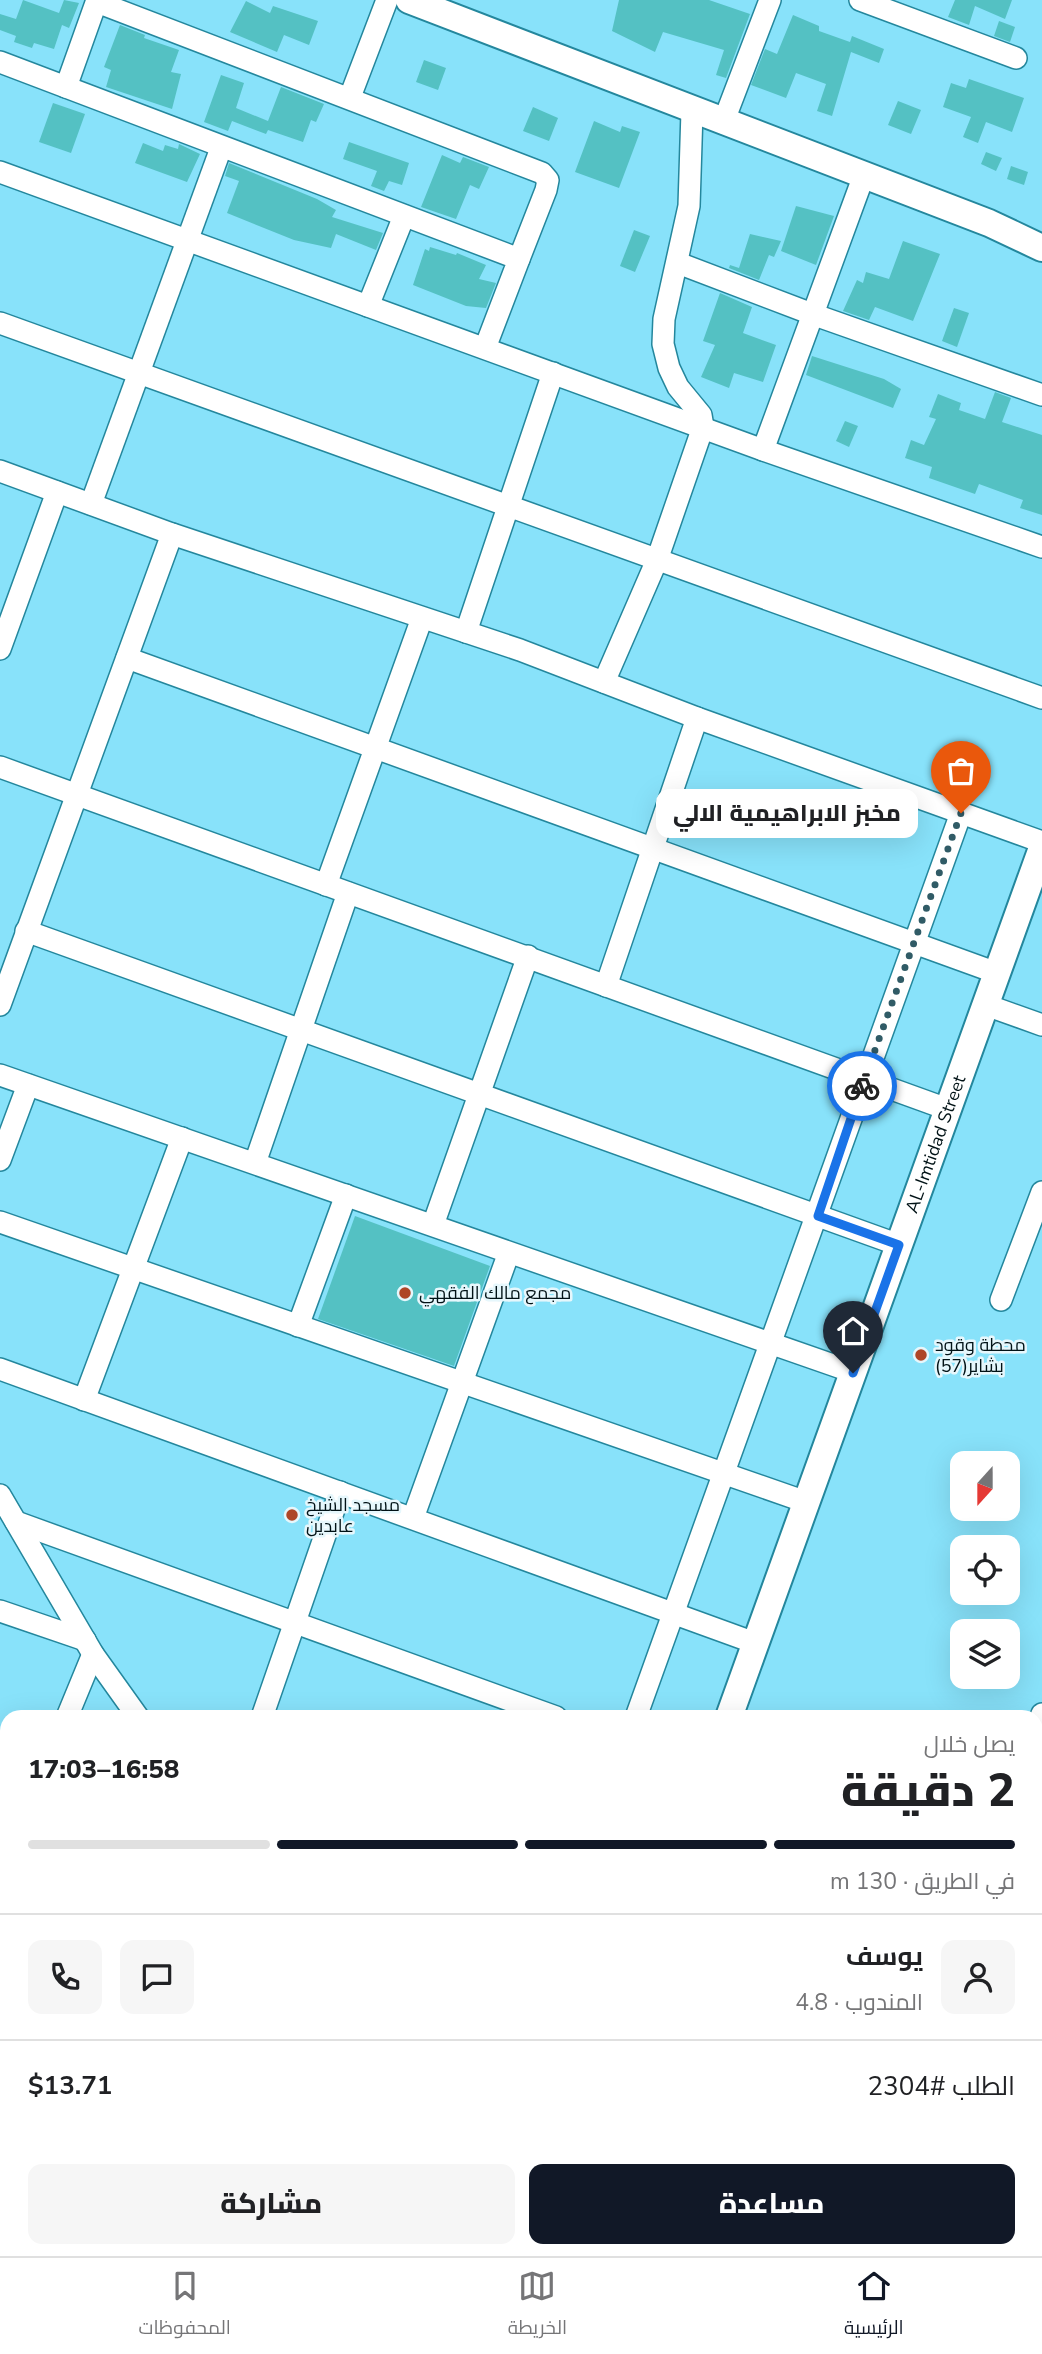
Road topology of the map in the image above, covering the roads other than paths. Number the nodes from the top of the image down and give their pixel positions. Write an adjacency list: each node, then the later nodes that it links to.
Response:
1 (387, 0): 9 (street)
2 (409, 0): 10 (street)
3 (770, 0): 11 (street)
4 (860, 0): 6 (street)
5 (97, 1): 8 (street); 9 (street)
6 (1016, 58)
7 (0, 62): 8 (street)
8 (66, 87): 12 (street)
9 (350, 97): 18 (street)
10 (692, 111): 11 (street); 19 (street)
11 (723, 123): 14 (street)
12 (221, 148): 15 (street); 16 (street)
13 (0, 172): 16 (street)
14 (864, 176): 17 (street); 21 (street)
15 (404, 216): 18 (street); 20 (street)
16 (187, 242): 20 (street); 24 (street)
17 (1042, 248)
18 (519, 258): 23 (street)
19 (678, 263): 21 (street); 27 (street)
20 (368, 306): 23 (street)
21 (812, 314): 26 (street); 28 (street)
22 (0, 323): 24 (street)
23 (485, 348): 25 (street)
24 (139, 373): 31 (street); 32 (street)
25 (553, 373): 27 (street); 32 (street)
26 (1042, 395)
27 (703, 427): 28 (street); 35 (street)
28 (764, 450): 34 (street)
29 (0, 471): 30 (street)
30 (57, 492): 31 (street); 36 (street)
31 (91, 504): 33 (street)
32 (508, 506): 35 (street); 38 (street)
33 (172, 534): 37 (street); 40 (street)
34 (1042, 547)
35 (657, 560): 41 (street); 42 (street)
36 (8, 600): 39 (street)
37 (422, 618): 38 (street); 44 (street)
38 (466, 632): 41 (street)
39 (0, 649)
40 (127, 658): 44 (street); 46 (street)
41 (604, 682): 43 (street)
42 (1042, 698)
43 (697, 718): 47 (street); 50 (street)
44 (374, 749): 50 (street); 51 (street)
45 (0, 767): 46 (street)
46 (76, 794): 51 (street); 53 (street)
47 (961, 813): 48 (street); 54 (street)
48 (1042, 842)
49 (1042, 848): 56 (street, AL-Imtidad Street)
50 (651, 850): 54 (street); 57 (street)
51 (326, 885): 52 (street)
52 (348, 893): 55 (street); 61 (street)
53 (26, 931): 59 (street); 61 (street)
54 (912, 943): 56 (street); 63 (street)
55 (528, 956): 57 (street); 65 (street)
56 (997, 973): 58 (street, AL-Imtidad Street)
57 (606, 985): 63 (street)
58 (986, 1004): 60 (street); 66 (street, AL-Imtidad Street)
59 (0, 1005)
60 (1042, 1025)
61 (300, 1028): 65 (street); 69 (street)
62 (0, 1075): 64 (street)
63 (864, 1080): 66 (street); 72 (street)
64 (28, 1085): 67 (street); 68 (street)
65 (479, 1093): 72 (street); 74 (street)
66 (947, 1110): 75 (street, AL-Imtidad Street)
67 (182, 1138): 69 (street); 77 (street)
68 (0, 1160)
69 (255, 1163): 71 (street)
70 (1042, 1192): 78 (street)
71 (346, 1195): 74 (street); 79 (street)
72 (818, 1216): 75 (street); 80 (street)
73 (0, 1222): 77 (street)
74 (433, 1225): 76 (street)
75 (899, 1245): 82 (street, AL-Imtidad Street)
76 (509, 1255): 80 (street); 83 (street)
77 (134, 1269): 79 (street); 84 (street)
78 (1002, 1300)
79 (298, 1326): 83 (street)
80 (771, 1344): 82 (street); 85 (street)
81 (0, 1369): 84 (street)
82 (853, 1373): 88 (street, AL-Imtidad Street)
83 (461, 1385): 85 (street); 89 (street)
84 (84, 1399): 86 (street)
85 (723, 1474): 88 (street); 92 (street)
86 (340, 1492): 89 (street); 93 (street)
87 (0, 1495): 90 (street)
88 (806, 1502): 94 (street, AL-Imtidad Street)
89 (413, 1518): 92 (street)
90 (16, 1522): 93 (street); 95 (street)
91 (0, 1611): 95 (street)
92 (672, 1611): 94 (street); 100 (street)
93 (295, 1622): 98 (street); 99 (street)
94 (755, 1643): 101 (street, AL-Imtidad Street)
95 (89, 1647): 96 (street); 97 (street)
96 (69, 1710)
97 (133, 1710)
98 (264, 1710)
99 (537, 1710)
100 (638, 1710)
101 (731, 1710)

